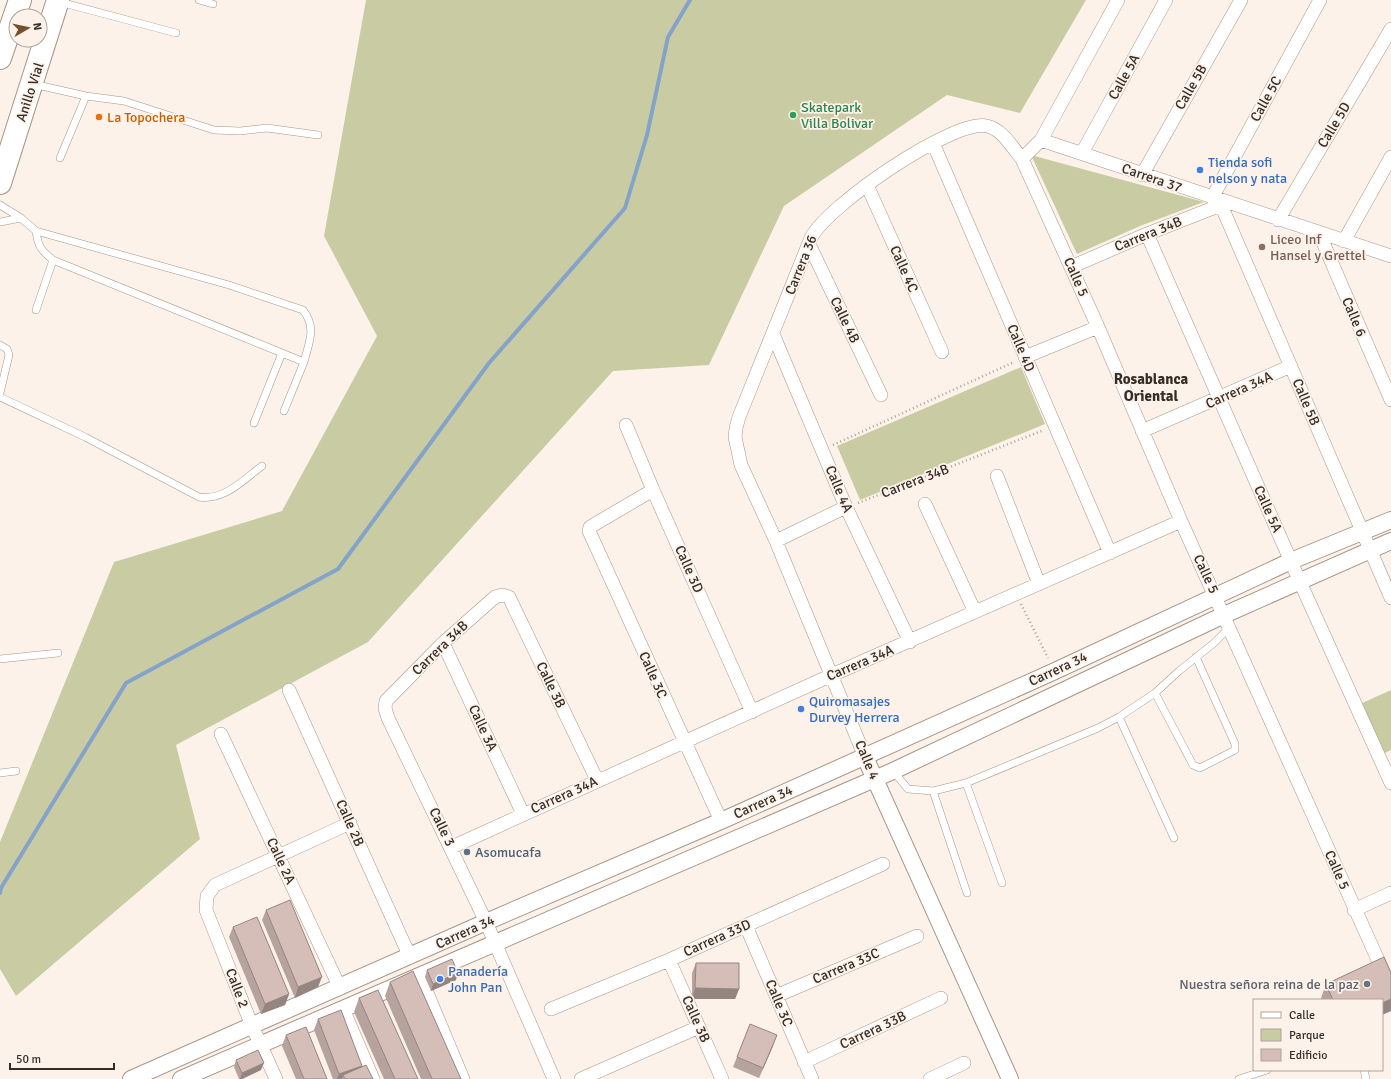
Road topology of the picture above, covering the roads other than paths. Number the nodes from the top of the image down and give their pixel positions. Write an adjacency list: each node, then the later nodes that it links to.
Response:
1 (20, 0): 11 (highway)
2 (199, 0): 8 (lane)
3 (1118, 0): 15 (street)
4 (1166, 0): 17 (street, Calle 5A)
5 (1241, 0): 21 (street, Calle 5B)
6 (1320, 0): 24 (street, Calle 5C)
7 (58, 1): 10 (lane); 12 (highway, Anillo Vial)
8 (213, 4)
9 (1391, 30): 27 (street, Calle 5D)
10 (176, 34)
11 (2, 49)
12 (32, 84): 13 (lane); 22 (highway, Anillo Vial)
13 (86, 96): 14 (lane); 18 (lane)
14 (318, 135)
15 (1041, 140): 17 (street, Carrera 37); 20 (street)
16 (933, 143): 20 (street); 23 (street, Carrera 36); 43 (street, Calle 4D)
17 (1082, 153): 21 (street, Carrera 37)
18 (60, 158)
19 (1391, 158): 32 (street)
20 (1022, 159): 36 (street, Calle 5)
21 (1142, 175): 24 (street, Carrera 37)
22 (0, 183)
23 (867, 185): 33 (street, Carrera 36); 41 (street, Calle 4C)
24 (1218, 201): 27 (street, Carrera 37); 31 (street, Carrera 34B); 45 (street, Calle 5B)
25 (0, 205): 26 (lane)
26 (21, 218): 28 (lane); 29 (lane)
27 (1278, 220): 30 (street, Carrera 37)
28 (0, 222)
29 (36, 231): 35 (lane); 44 (lane)
30 (1319, 233): 32 (street, Carrera 37); 50 (street, Calle 6)
31 (1147, 234): 36 (street, Carrera 34B); 49 (street, Calle 5A)
32 (1344, 241): 34 (street, Carrera 37)
33 (809, 244): 39 (street, Carrera 36); 47 (street, Calle 4B)
34 (1391, 256)
35 (53, 260): 37 (lane); 42 (lane)
36 (1071, 267): 38 (street, Calle 5)
37 (36, 310)
38 (1098, 327): 43 (street); 54 (street, Calle 5)
39 (773, 334): 55 (street, Carrera 36); 60 (street, Calle 4A)
40 (0, 344): 46 (lane)
41 (942, 352)
42 (282, 353): 44 (lane); 52 (lane)
43 (1025, 357): 67 (street, Calle 4D)
44 (304, 362): 51 (lane)
45 (1291, 366): 49 (street, Carrera 34A); 63 (street, Calle 5B)
46 (0, 393)
47 (881, 395)
48 (0, 397): 56 (lane)
49 (1220, 399): 54 (street, Carrera 34A); 68 (street, Calle 5A)
50 (1391, 400)
51 (284, 411)
52 (254, 423)
53 (626, 425): 58 (street, Calle 3D)
54 (1142, 431): 62 (street, Calle 5)
55 (735, 438): 64 (street, Calle 4)
56 (262, 466)
57 (997, 476): 70 (street)
58 (653, 490): 85 (street, Calle 3D); 88 (street, Calle 3C)
59 (925, 504): 74 (street)
60 (846, 507): 64 (street); 76 (street, Calle 4A)
61 (1391, 520): 63 (street, Carrera 34)
62 (1181, 521): 67 (street, Carrera 34A); 72 (street, Calle 5)
63 (1362, 533): 66 (street, Calle 5B); 68 (street, Carrera 34)
64 (776, 541): 81 (street, Calle 4)
65 (1391, 541): 66 (street, Carrera 34)
66 (1370, 551): 69 (street, Carrera 34); 73 (street, Calle 5B)
67 (1110, 553): 70 (street, Carrera 34A)
68 (1291, 562): 69 (street, Calle 5A); 72 (street, Carrera 34)
69 (1300, 582): 75 (street, Carrera 34); 96 (street, Calle 5A)
70 (1039, 584): 74 (street, Carrera 34A)
71 (502, 594): 77 (street, Carrera 34B); 94 (street, Calle 3B)
72 (1216, 596): 75 (street, Calle 5); 89 (street, Carrera 34)
73 (1391, 598)
74 (975, 612): 76 (street, Carrera 34A)
75 (1226, 622): 79 (lane); 90 (street, Carrera 34); 108 (street, Calle 5)
76 (910, 642): 81 (street, Carrera 34A)
77 (443, 643): 84 (street, Carrera 34B); 98 (street, Calle 3A)
78 (58, 653): 80 (lane)
79 (1196, 657): 83 (lane); 83 (lane)
80 (0, 659)
81 (832, 675): 85 (street, Carrera 34A); 89 (street, Calle 4)
82 (289, 690): 100 (street, Calle 2B)
83 (1155, 693): 86 (lane)
84 (385, 708): 102 (street, Calle 3)
85 (752, 712): 88 (street, Carrera 34A)
86 (1119, 717): 95 (lane); 101 (lane)
87 (222, 734): 103 (street, Calle 2A)
88 (684, 743): 94 (street, Carrera 34A); 99 (street, Calle 3C)
89 (865, 757): 93 (street, Calle 4); 99 (street, Carrera 34)
90 (893, 770): 93 (street, Carrera 34); 97 (lane)
91 (16, 771): 92 (lane)
92 (0, 774)
93 (875, 778): 112 (street, Carrera 34); 138 (street, Calle 4)
94 (597, 780): 98 (street, Carrera 34A)
95 (966, 783): 97 (lane); 105 (lane)
96 (1391, 783)
97 (933, 791): 106 (lane)
98 (523, 814): 102 (street, Carrera 34A)
99 (721, 821): 109 (street, Carrera 34)
100 (350, 823): 103 (street); 113 (street, Calle 2B)
101 (1174, 838)
102 (452, 847): 109 (street, Calle 3)
103 (278, 856): 117 (street, Calle 2A); 122 (street, Calle 2)
104 (883, 864): 110 (street, Carrera 33D)
105 (1002, 883)
106 (967, 893)
107 (1391, 893): 108 (street)
108 (1354, 910): 116 (street, Calle 5)
109 (486, 922): 112 (street, Calle 3); 113 (street, Carrera 34)
110 (746, 926): 114 (street, Carrera 33D); 118 (street, Calle 3C)
111 (917, 936): 118 (street, Carrera 33C)
112 (495, 943): 115 (street, Carrera 34); 133 (street, Calle 3)
113 (410, 957): 117 (street, Carrera 34)
114 (669, 960): 121 (street, Carrera 33D); 123 (street, Calle 3B)
115 (420, 976): 120 (street, Carrera 34); 132 (street)
116 (1390, 985)
117 (340, 988): 122 (street, Carrera 34)
118 (776, 996): 125 (street, Calle 3C)
119 (941, 998): 125 (street, Carrera 33B)
120 (343, 1009): 124 (street, Carrera 34); 131 (street)
121 (551, 1009)
122 (252, 1026): 124 (street, Calle 2); 128 (street, Carrera 34)
123 (699, 1027): 134 (street); 135 (street, Calle 3B)
124 (260, 1045): 129 (street, Carrera 34); 130 (street, Calle 2)
125 (804, 1062): 136 (street, Calle 3C)
126 (964, 1063): 137 (street)
127 (1264, 1071): 139 (lane)
128 (132, 1079)
129 (181, 1079)
130 (276, 1079)
131 (373, 1079)
132 (463, 1079)
133 (554, 1079)
134 (581, 1079)
135 (722, 1079)
136 (812, 1079)
137 (930, 1079)
138 (1010, 1079)
139 (1239, 1079)

